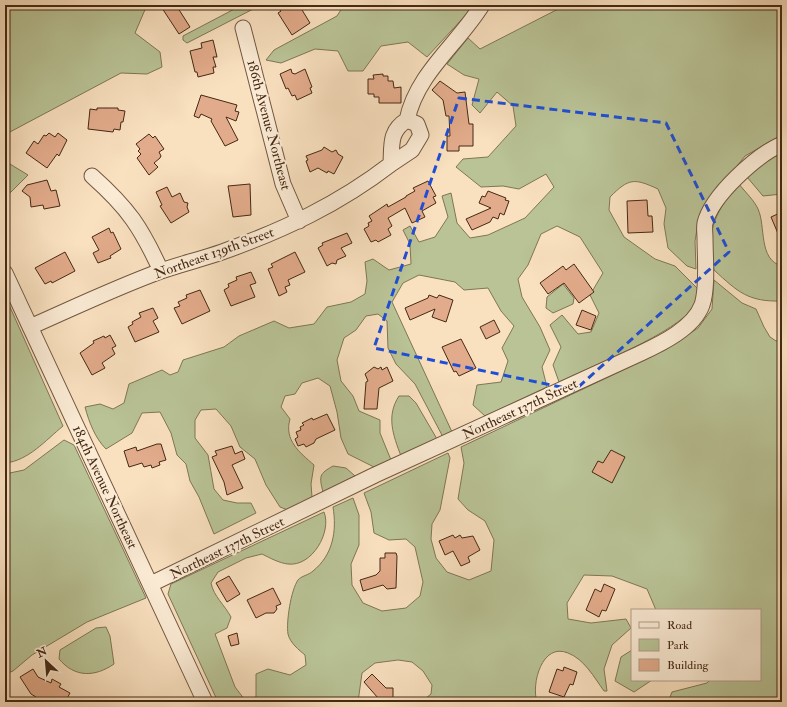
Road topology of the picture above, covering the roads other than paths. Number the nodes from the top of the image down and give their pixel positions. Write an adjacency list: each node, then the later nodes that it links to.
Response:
1 (482, 5): 3 (street)
2 (244, 28): 7 (street, 186th Avenue Northeast)
3 (407, 120): 5 (street); 5 (street, Northeast 139th Street)
4 (782, 144): 11 (street, Northeast 137th Street)
5 (391, 164): 7 (street, Northeast 139th Street)
6 (92, 176): 8 (street)
7 (299, 221): 8 (street, Northeast 139th Street)
8 (161, 271): 10 (street, Northeast 139th Street)
9 (5, 273): 10 (street, 184th Avenue Northeast)
10 (30, 327): 11 (street, 184th Avenue Northeast)
11 (152, 584): 12 (street, 184th Avenue Northeast)
12 (205, 702)

